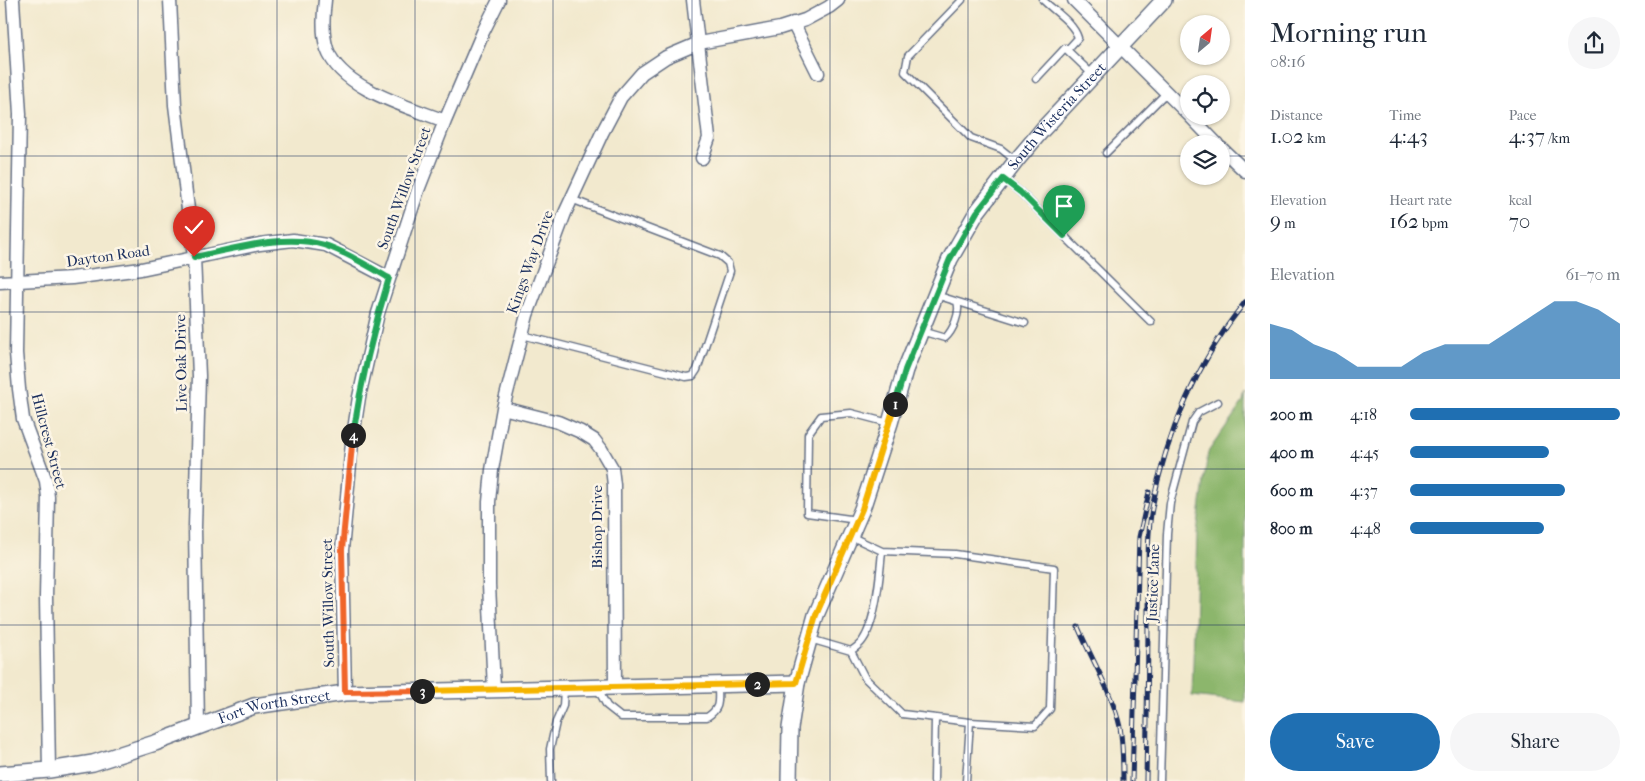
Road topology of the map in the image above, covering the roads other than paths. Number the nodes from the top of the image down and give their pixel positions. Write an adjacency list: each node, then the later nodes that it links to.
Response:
1 (13, 0): 32 (street, Hillcrest Street)
2 (170, 0): 30 (street, Live Oak Drive)
3 (325, 0): 20 (street)
4 (499, 0): 20 (street, South Willow Street)
5 (693, 0): 12 (street)
6 (838, 0): 11 (street, Kings Way Drive)
7 (962, 0): 26 (lane)
8 (1043, 0): 14 (lane)
9 (1074, 0): 13 (street)
10 (1164, 0): 13 (street, South Wisteria Street)
11 (793, 23): 12 (street, Kings Way Drive); 15 (street)
12 (699, 43): 25 (street); 29 (street, Kings Way Drive)
13 (1120, 46): 16 (street, South Wisteria Street); 18 (street)
14 (1067, 50): 16 (lane); 17 (lane)
15 (818, 73)
16 (1093, 75): 26 (street, South Wisteria Street)
17 (1036, 79)
18 (1166, 92): 19 (street); 23 (lane)
19 (1180, 107)
20 (445, 121): 31 (street, South Willow Street)
21 (1198, 125): 22 (street)
22 (1208, 135)
23 (1106, 153)
24 (1230, 157): 27 (street)
25 (702, 158)
26 (1016, 161): 28 (street, South Wisteria Street)
27 (1245, 171)
28 (1003, 179): 34 (street, South Wisteria Street); 36 (lane)
29 (571, 199): 39 (street, Kings Way Drive); 39 (lane)
30 (194, 257): 31 (street, Dayton Road); 32 (street, Dayton Road); 57 (street, Live Oak Drive)
31 (389, 278): 54 (street, South Willow Street)
32 (18, 281): 33 (street, Dayton Road); 58 (street, Hillcrest Street)
33 (0, 282)
34 (936, 295): 35 (lane); 38 (street, South Wisteria Street)
35 (957, 302): 37 (lane); 38 (lane)
36 (1151, 322)
37 (1025, 323)
38 (921, 332): 42 (street, South Wisteria Street)
39 (522, 335): 41 (street, Kings Way Drive)
40 (1218, 402): 64 (lane, Justice Lane)
41 (503, 408): 51 (street, Bishop Drive); 53 (street, Kings Way Drive)
42 (890, 423): 43 (street, South Wisteria Street); 43 (lane)
43 (857, 520): 44 (street, South Wisteria Street)
44 (850, 536): 45 (lane); 46 (street, South Wisteria Street)
45 (882, 551): 47 (lane); 56 (lane)
46 (809, 639): 47 (lane); 48 (street, South Wisteria Street)
47 (851, 652): 55 (lane)
48 (796, 683): 49 (street, Fort Worth Street); 61 (street, South Wisteria Street)
49 (718, 685): 50 (lane); 51 (street, Fort Worth Street)
50 (597, 687): 51 (street, Fort Worth Street); 52 (street, Fort Worth Street)
51 (615, 687)
52 (564, 688): 53 (street, Fort Worth Street); 60 (lane)
53 (494, 690): 54 (street, Fort Worth Street)
54 (345, 692): 57 (street, Fort Worth Street)
55 (935, 718): 56 (lane); 62 (lane)
56 (970, 722): 63 (lane)
57 (198, 727): 58 (street, Fort Worth Street)
58 (49, 770): 59 (street, Fort Worth Street)
59 (0, 774)
60 (551, 781)
61 (789, 781)
62 (934, 781)
63 (966, 781)
64 (1160, 781)

